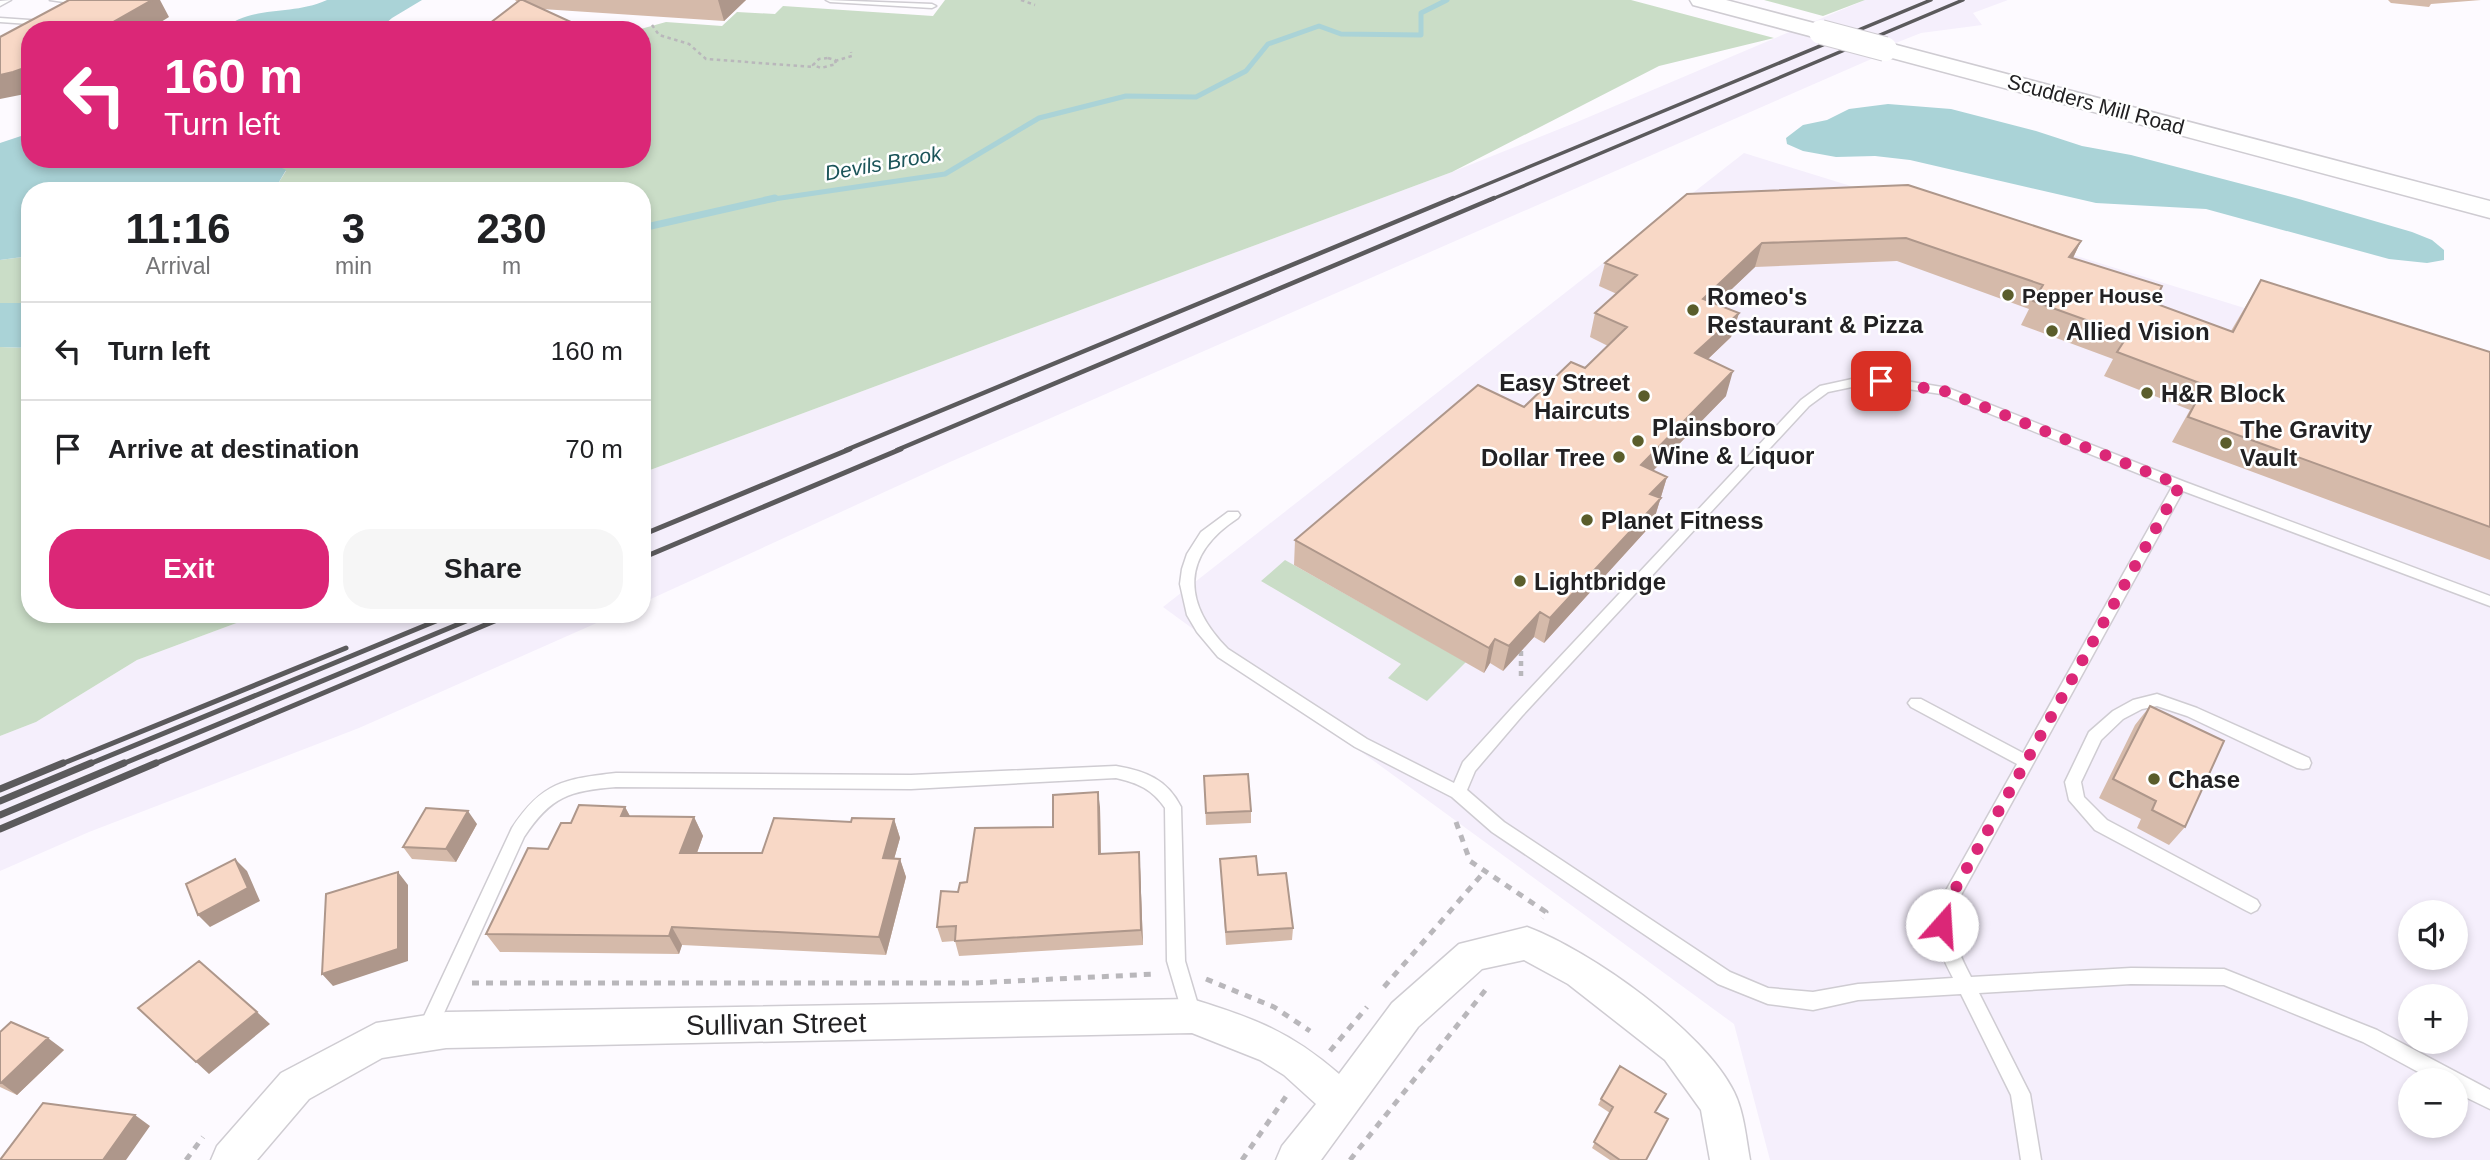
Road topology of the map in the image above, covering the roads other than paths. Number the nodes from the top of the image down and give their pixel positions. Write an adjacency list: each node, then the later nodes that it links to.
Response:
1 (7, 0): 6 (lane)
2 (54, 0): 8 (lane)
3 (830, 0): 7 (lane)
4 (1701, 0): 11 (main road, Scudders Mill Road)
5 (1735, 0): 11 (main road, Scudders Mill Road)
6 (0, 4)
7 (932, 6)
8 (78, 14)
9 (0, 20): 10 (lane)
10 (21, 21)
11 (1828, 29): 12 (main road, Scudders Mill Road, bridge)
12 (1891, 46): 13 (main road, Scudders Mill Road); 14 (main road, Scudders Mill Road)
13 (2490, 190)
14 (2490, 210)
15 (2180, 485): 17 (lane); 19 (lane); 21 (lane)
16 (1233, 515): 21 (lane)
17 (2490, 601)
18 (1916, 703): 19 (lane)
19 (2026, 762): 23 (lane)
20 (2303, 763): 22 (lane)
21 (1458, 792): 23 (lane)
22 (2251, 905)
23 (1965, 987): 26 (lane); 33 (lane)
24 (1192, 1016): 25 (street, Sullivan Street); 25 (lane); 29 (street, Sullivan Street)
25 (426, 1033): 30 (street, Sullivan Street)
26 (2430, 1068)
27 (2468, 1088): 28 (lane)
28 (2490, 1100)
29 (1343, 1101): 31 (street); 32 (street)
30 (231, 1160)
31 (1296, 1160)
32 (1730, 1160)
33 (2031, 1160)

